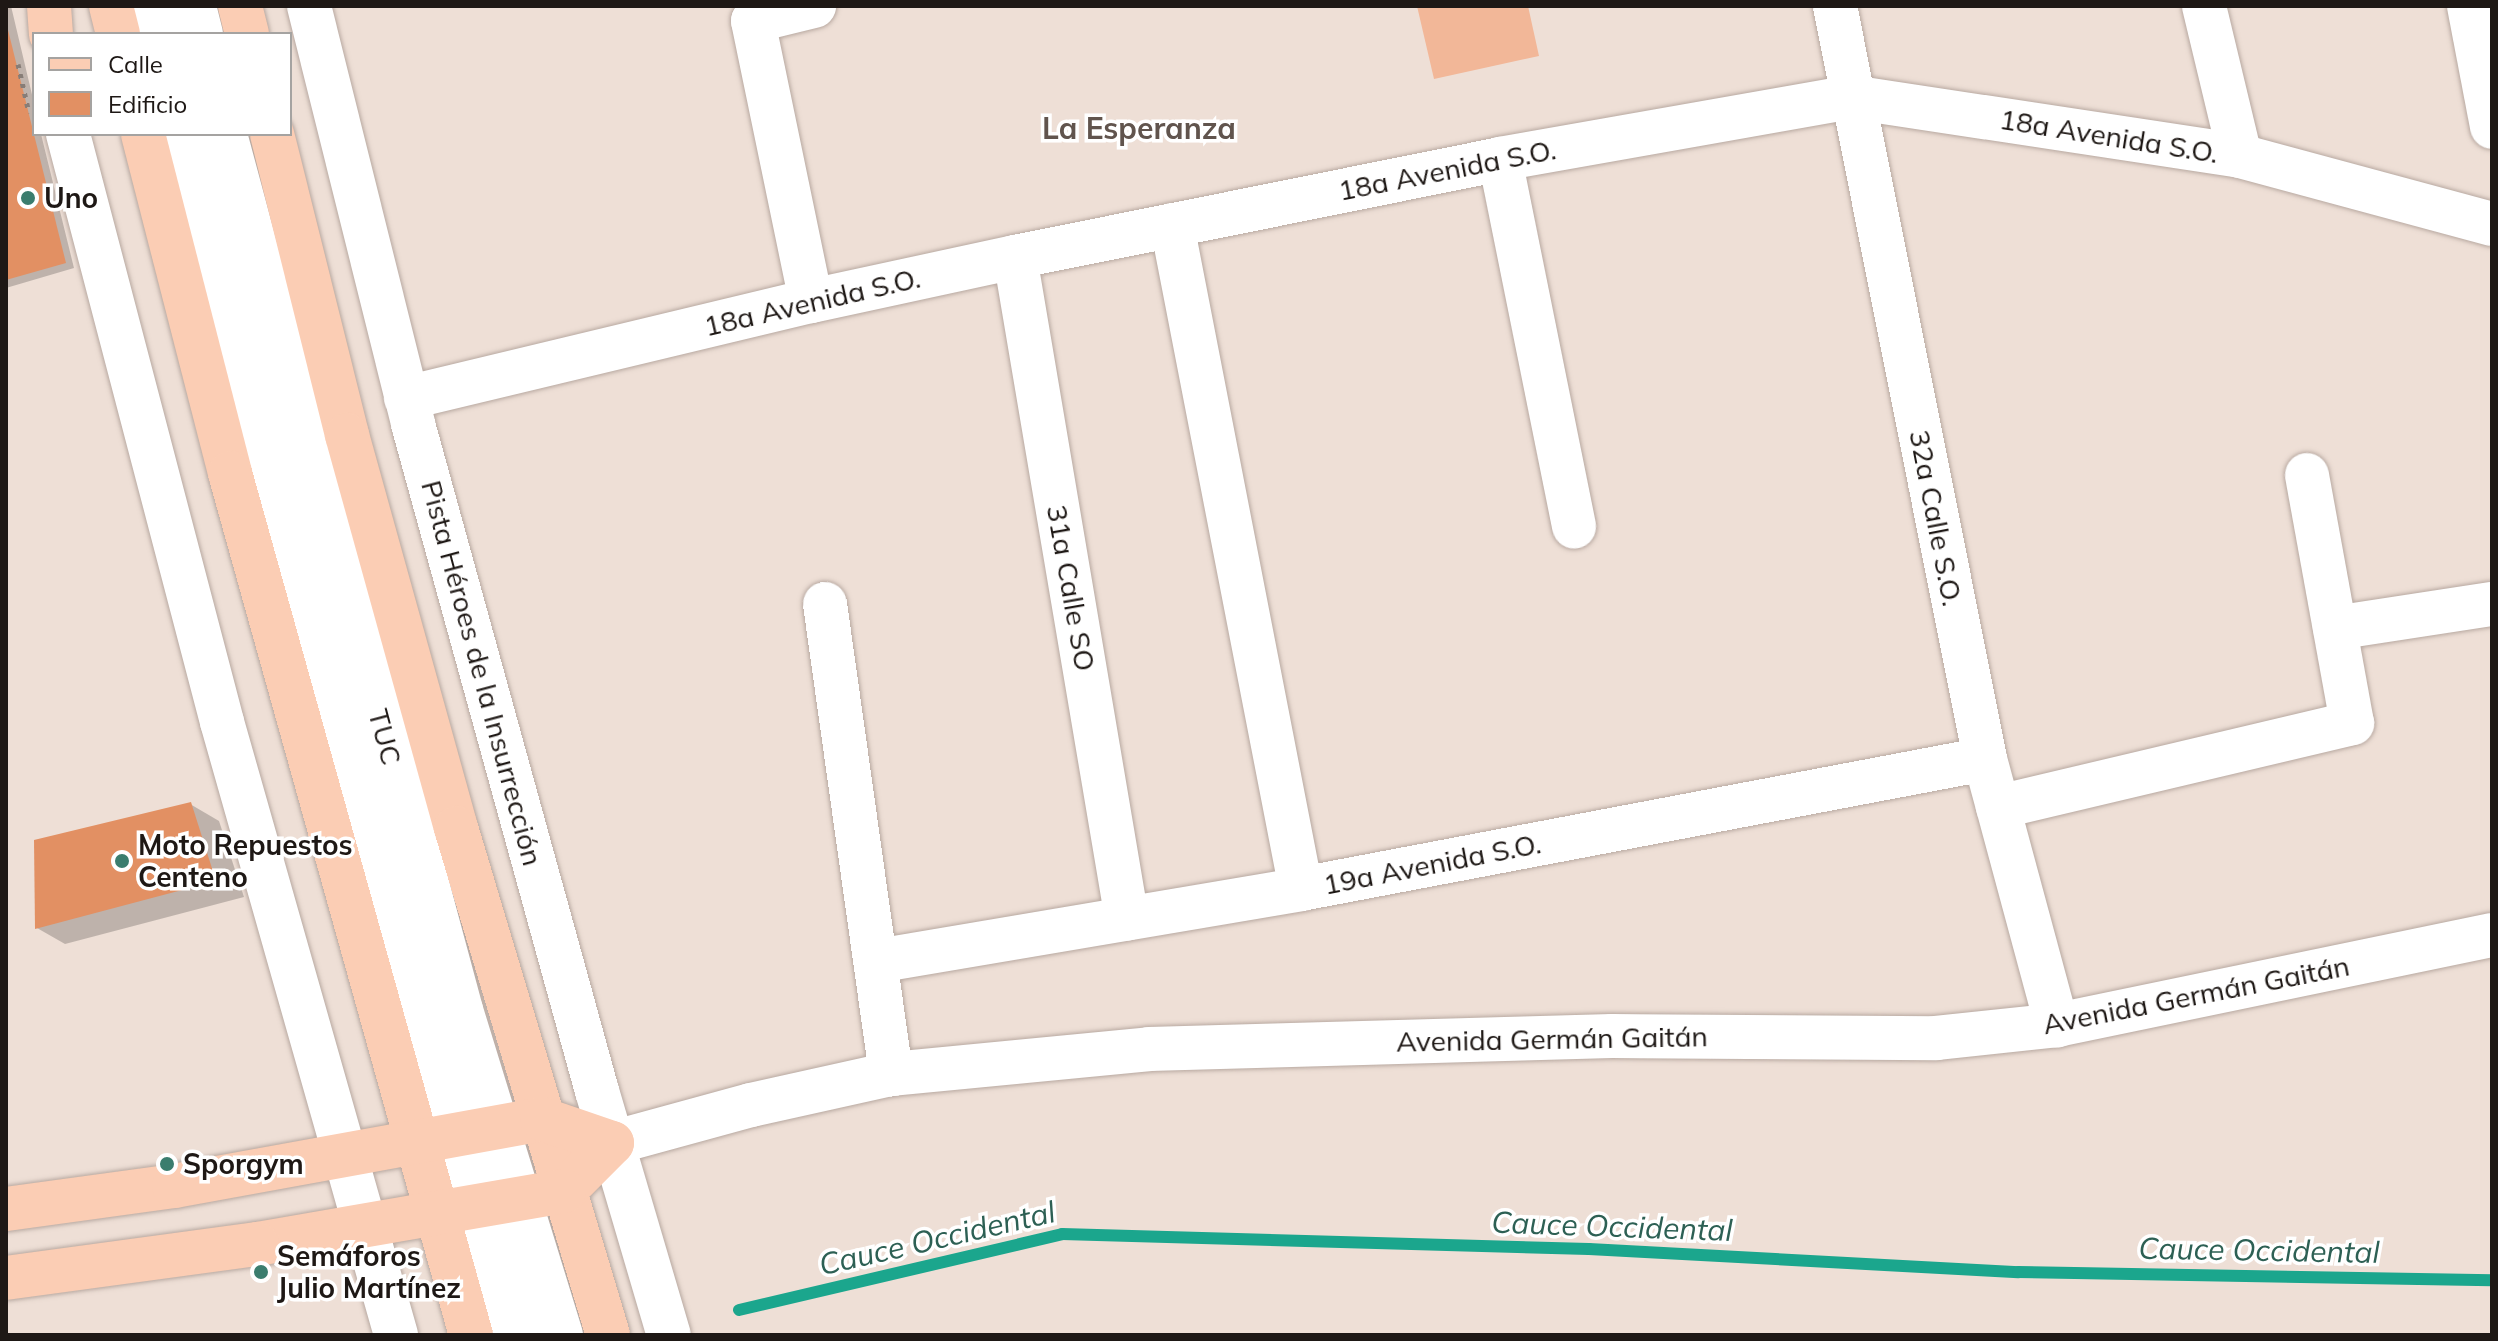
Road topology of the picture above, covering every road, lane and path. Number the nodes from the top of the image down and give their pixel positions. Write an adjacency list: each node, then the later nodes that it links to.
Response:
1 (36, 6): 12 (street)
2 (49, 6): 13 (main road)
3 (111, 6): 14 (main road)
4 (152, 6): 15 (street)
5 (194, 6): 16 (street)
6 (240, 6): 17 (main road)
7 (309, 6): 31 (street, Pista Héroes de la Insurrección)
8 (814, 6): 30 (street)
9 (1835, 6): 18 (street, 32a Calle S.O.)
10 (2204, 6): 25 (street)
11 (2469, 6): 19 (street)
12 (32, 32)
13 (51, 32)
14 (118, 32)
15 (158, 32)
16 (200, 32)
17 (246, 32)
18 (1851, 97): 25 (street, 18a Avenida S.O.); 26 (street, 18a Avenida S.O.); 37 (street, 32a Calle S.O.)
19 (2492, 127)
20 (52, 136): 48 (street)
21 (144, 136): 46 (main road)
22 (185, 136): 46 (street, TUC)
23 (226, 136): 46 (street, TUC)
24 (272, 136): 45 (main road)
25 (2240, 156): 27 (street, 18a Avenida S.O.)
26 (1500, 159): 28 (street, 18a Avenida S.O.); 33 (street)
27 (2492, 224)
28 (1172, 225): 29 (street, 18a Avenida S.O.); 39 (street)
29 (1015, 257): 30 (street, 18a Avenida S.O.); 40 (street, 31a Calle SO)
30 (811, 301): 31 (street, 18a Avenida S.O.)
31 (406, 398): 47 (street, Pista Héroes de la Insurrección)
32 (2307, 475): 36 (street)
33 (1574, 527)
34 (825, 604): 42 (street)
35 (2492, 604): 36 (street)
36 (2335, 628): 38 (street)
37 (1985, 759): 38 (street, 32a Calle S.O.); 39 (street, 19a Avenida S.O.)
38 (1998, 807): 43 (street, 32a Calle S.O.)
39 (1301, 889): 40 (street, 19a Avenida S.O.)
40 (1127, 919): 42 (street, 19a Avenida S.O.)
41 (2492, 935): 43 (street, Avenida Germán Gaitán)
42 (877, 961): 44 (street)
43 (2057, 1025): 44 (street, Avenida Germán Gaitán)
44 (891, 1074): 47 (street, Avenida Germán Gaitán)
45 (542, 1119): 46 (main road); 47 (main road); 49 (main road)
46 (456, 1135): 48 (main road); 50 (street, TUC); 52 (main road)
47 (612, 1143): 49 (main road, Avenida Germán Gaitán); 60 (street, Pista Héroes de la Insurrección)
48 (343, 1156): 51 (main road); 53 (street)
49 (564, 1191): 50 (main road); 59 (main road)
50 (499, 1203): 52 (main road); 57 (street, TUC); 58 (street, TUC)
51 (6, 1209)
52 (436, 1215): 53 (main road); 56 (main road)
53 (364, 1227): 54 (main road); 55 (street)
54 (6, 1278)
55 (396, 1335)
56 (471, 1335)
57 (516, 1335)
58 (561, 1335)
59 (608, 1335)
60 (669, 1335)

